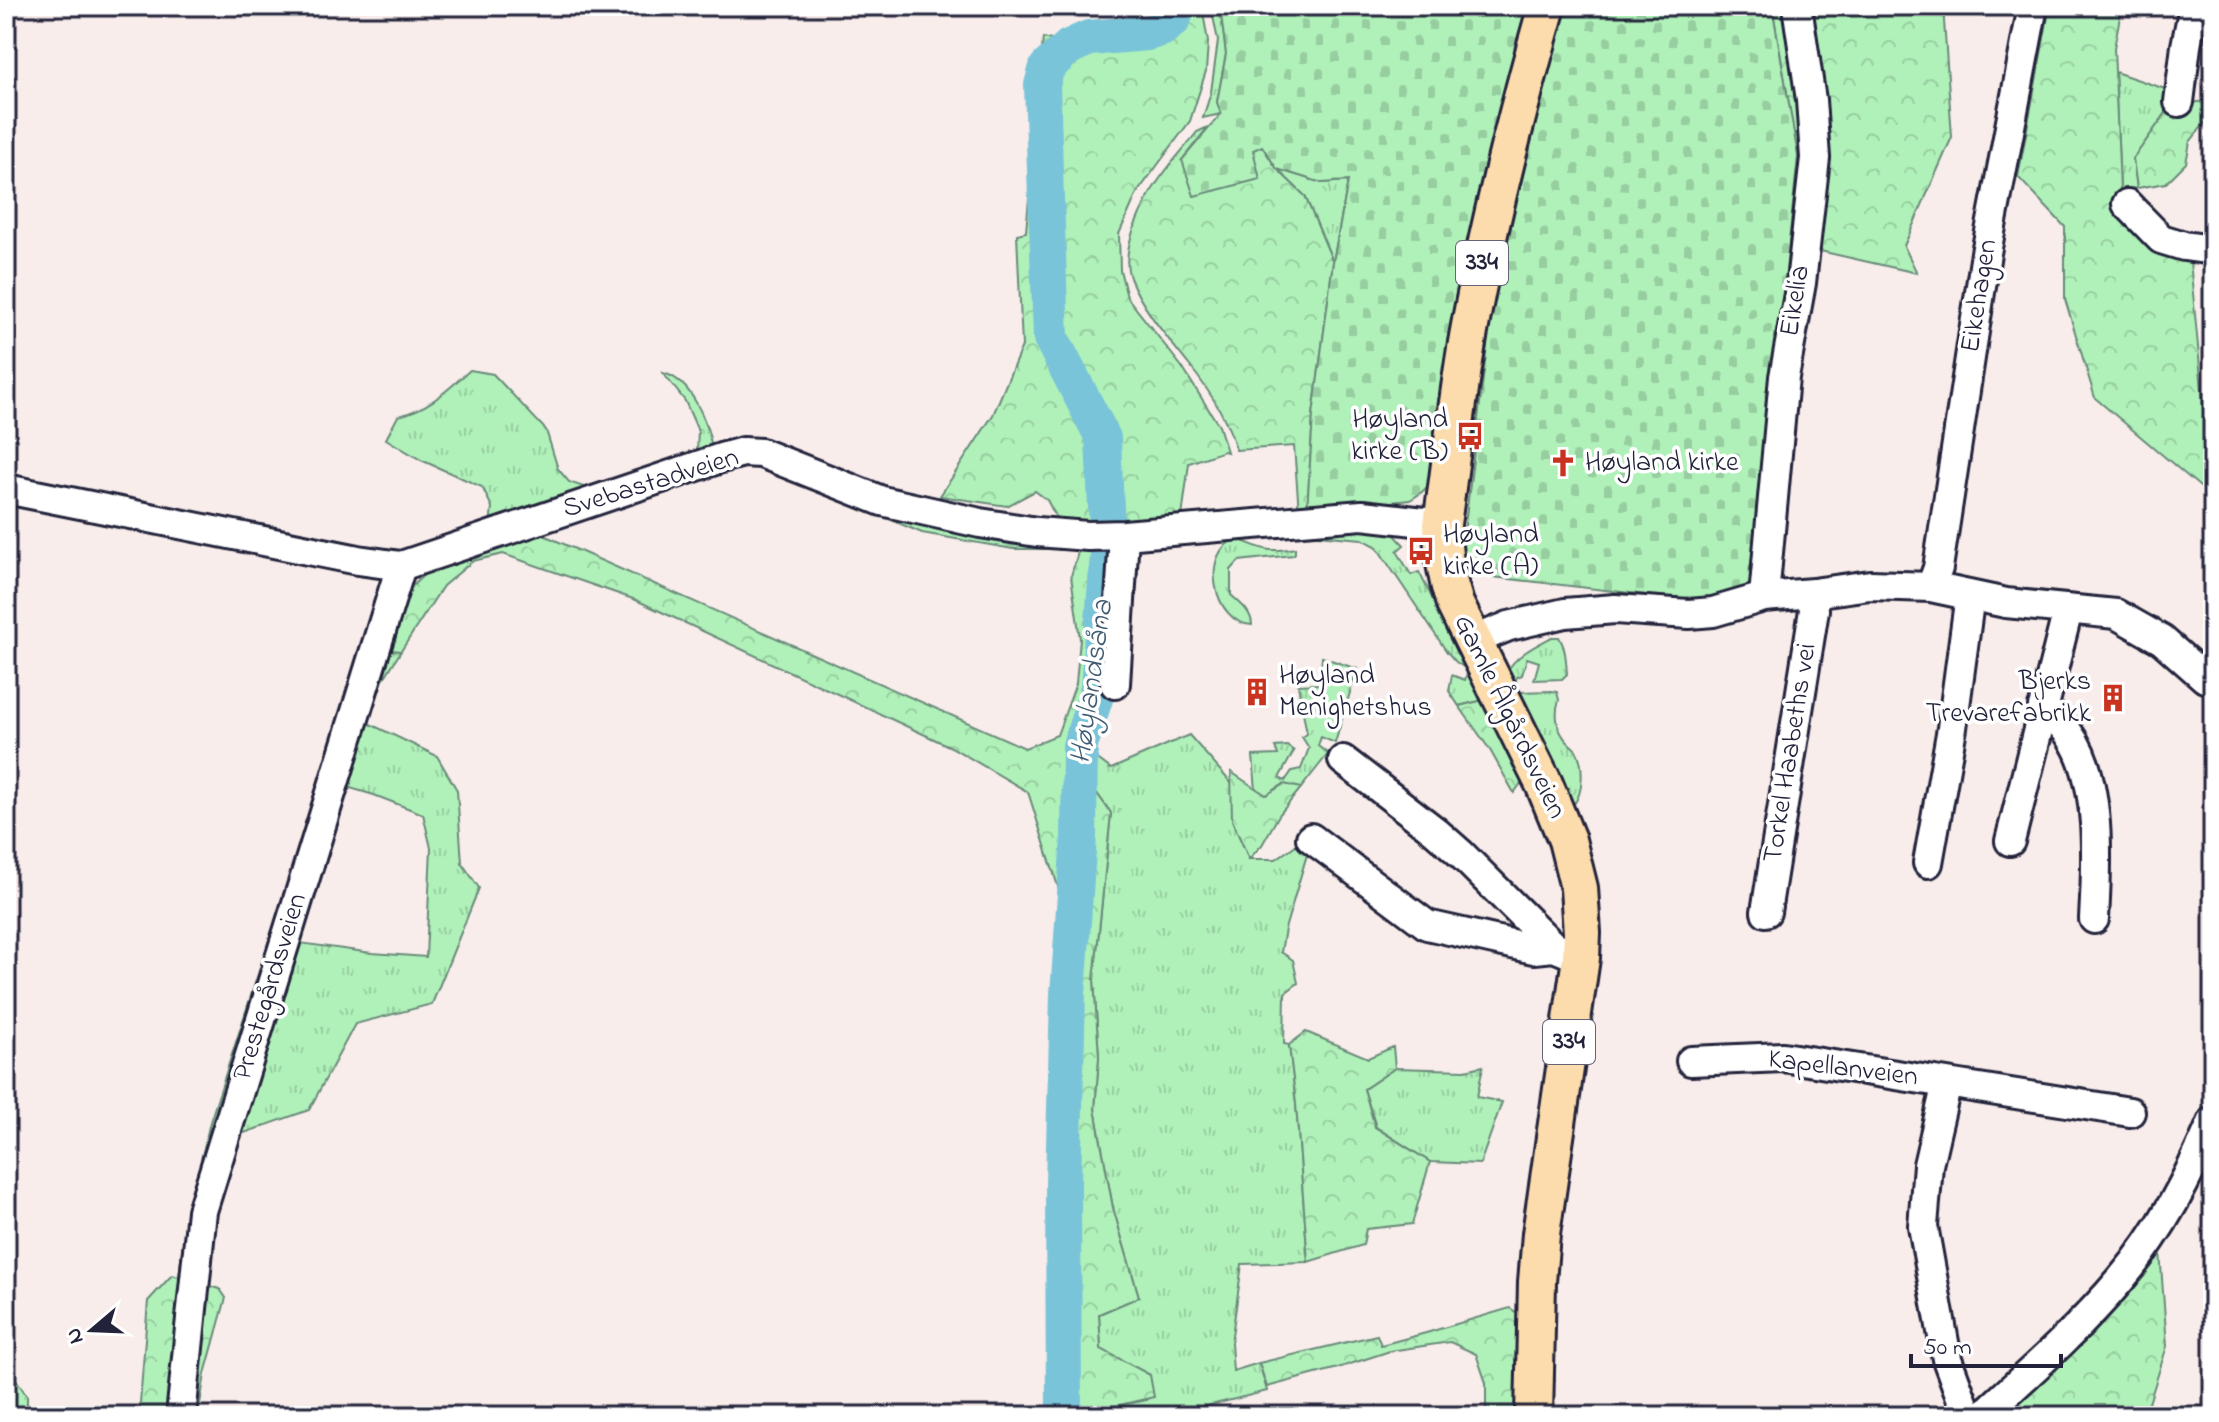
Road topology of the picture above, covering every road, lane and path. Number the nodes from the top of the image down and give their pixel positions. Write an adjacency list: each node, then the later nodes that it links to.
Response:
1 (1547, 6): 9 (main road, Gamle Ålgårdsveien / 334)
2 (1797, 6): 15 (street, Eikelia)
3 (2033, 6): 12 (street, Eikehagen)
4 (2194, 6): 5 (street)
5 (2179, 102)
6 (2127, 204): 7 (street)
7 (2213, 250)
8 (6, 489): 11 (street, Svebastadveien)
9 (1442, 524): 10 (street, Svebastadveien); 17 (main road, Gamle Ålgårdsveien / 334)
10 (1121, 535): 11 (street, Svebastadveien); 19 (street)
11 (401, 566): 32 (street, Prestegårdsveien)
12 (1931, 587): 13 (street); 14 (street)
13 (1813, 593): 15 (street); 25 (street, Torkel Haabeths vei)
14 (1970, 595): 16 (street); 24 (street)
15 (1764, 597): 17 (street)
16 (2068, 610): 18 (street); 20 (street)
17 (1472, 641): 27 (main road, Gamle Ålgårdsveien / 334)
18 (2213, 673)
19 (1115, 684)
20 (2043, 707): 23 (street); 26 (street)
21 (1343, 760): 27 (street)
22 (1311, 838): 27 (street)
23 (2010, 841)
24 (1928, 863)
25 (1766, 912)
26 (2094, 919)
27 (1567, 953): 33 (main road, Gamle Ålgårdsveien / 334)
28 (1691, 1061): 29 (street, Kapellanveien)
29 (1947, 1083): 30 (street, Kapellanveien); 34 (street, Kapellanveien)
30 (2130, 1112)
31 (2213, 1121): 35 (street)
32 (181, 1416)
33 (1534, 1416)
34 (1968, 1416)
35 (1982, 1416)

